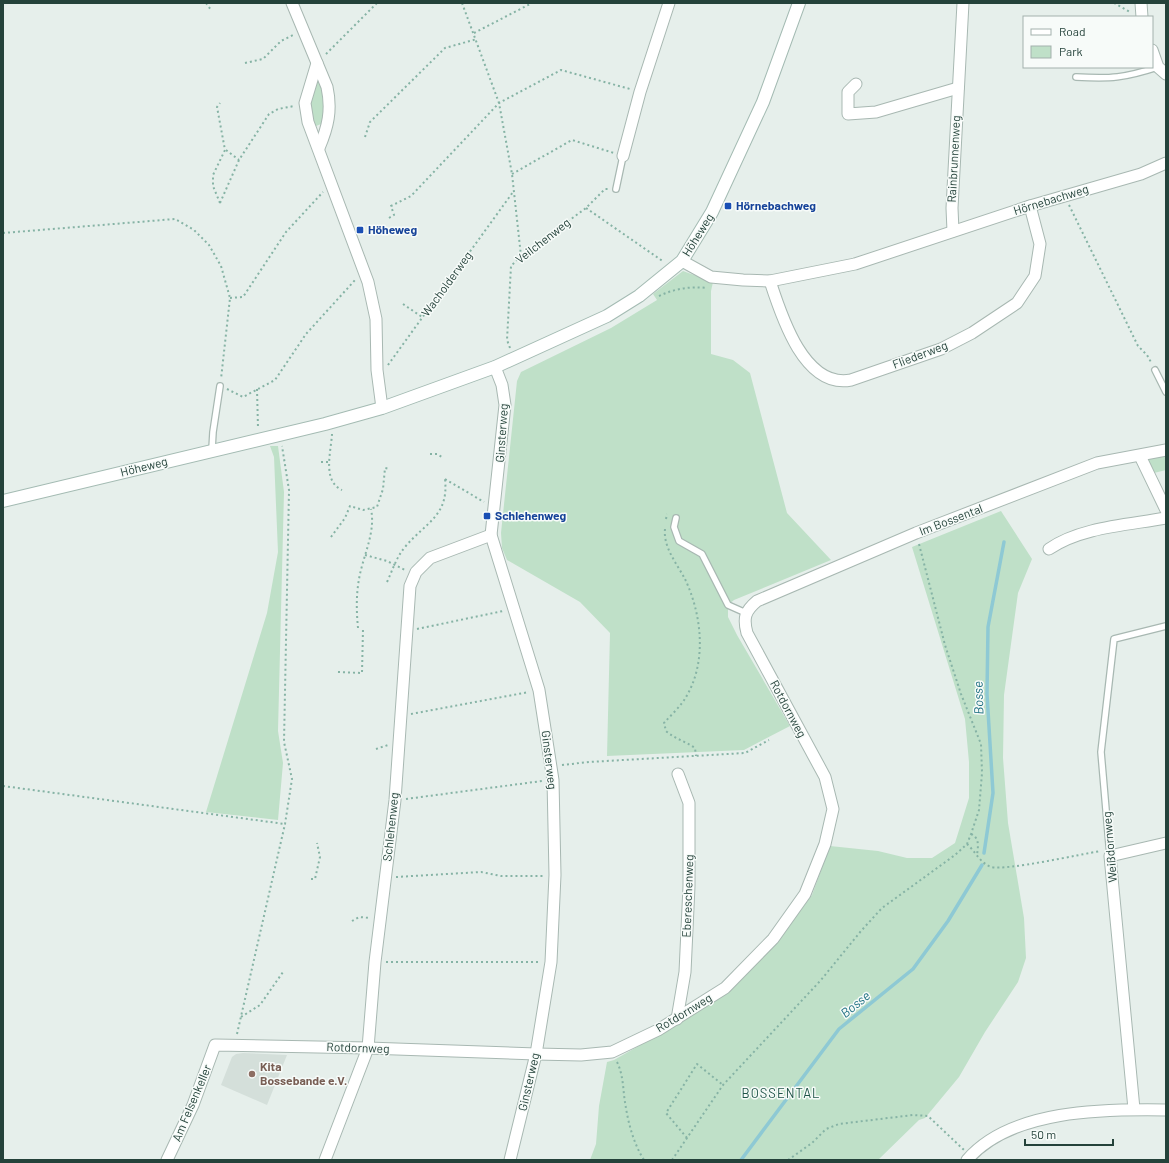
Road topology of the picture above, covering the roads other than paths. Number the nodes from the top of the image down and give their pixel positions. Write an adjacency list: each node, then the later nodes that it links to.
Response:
1 (292, 3): 8 (street)
2 (669, 3): 14 (street)
3 (799, 3): 19 (street, Höheweg)
4 (963, 3): 12 (street, Rainbrunnenweg)
5 (1141, 3): 6 (street)
6 (1137, 15)
7 (1153, 52): 9 (street)
8 (317, 63): 13 (street); 13 (street)
9 (1162, 71): 10 (lane)
10 (1076, 77)
11 (856, 84): 12 (street)
12 (958, 88): 18 (street, Rainbrunnenweg)
13 (319, 148): 25 (street)
14 (623, 156): 16 (lane)
15 (1166, 163): 17 (street, Hörnebachweg)
16 (616, 189)
17 (1030, 206): 18 (street, Hörnebachweg); 20 (street, Fliederweg)
18 (953, 231): 20 (street, Hörnebachweg)
19 (677, 264): 20 (street, Hörnebachweg); 21 (street, Höheweg)
20 (770, 280)
21 (495, 367): 25 (street, Höheweg); 33 (street, Ginsterweg)
22 (1155, 370): 24 (lane)
23 (220, 386): 26 (lane)
24 (1166, 392)
25 (382, 408): 26 (street, Höheweg)
26 (212, 449): 29 (street, Höheweg)
27 (1166, 450): 28 (street, Im Bossental)
28 (1140, 456): 30 (street); 35 (street, Im Bossental)
29 (3, 501)
30 (1166, 510)
31 (676, 518): 35 (lane)
32 (1166, 518): 34 (street)
33 (491, 535): 42 (street, Schlehenweg); 43 (street, Ginsterweg)
34 (1049, 549)
35 (746, 613): 40 (street, Rotdornweg)
36 (1166, 626): 39 (lane, Weißdornweg)
37 (678, 774): 40 (street, Ebereschenweg)
38 (1166, 843): 39 (street)
39 (1110, 856): 44 (street, Weißdornweg)
40 (677, 1019): 43 (street, Rotdornweg)
41 (215, 1045): 42 (street, Rotdornweg); 47 (street, Am Felsenkeller)
42 (368, 1048): 43 (street, Rotdornweg); 48 (street, Schlehenweg)
43 (536, 1054): 49 (street, Ginsterweg)
44 (1134, 1109): 45 (street); 46 (street)
45 (1166, 1110)
46 (969, 1158)
47 (167, 1160)
48 (325, 1160)
49 (510, 1160)

